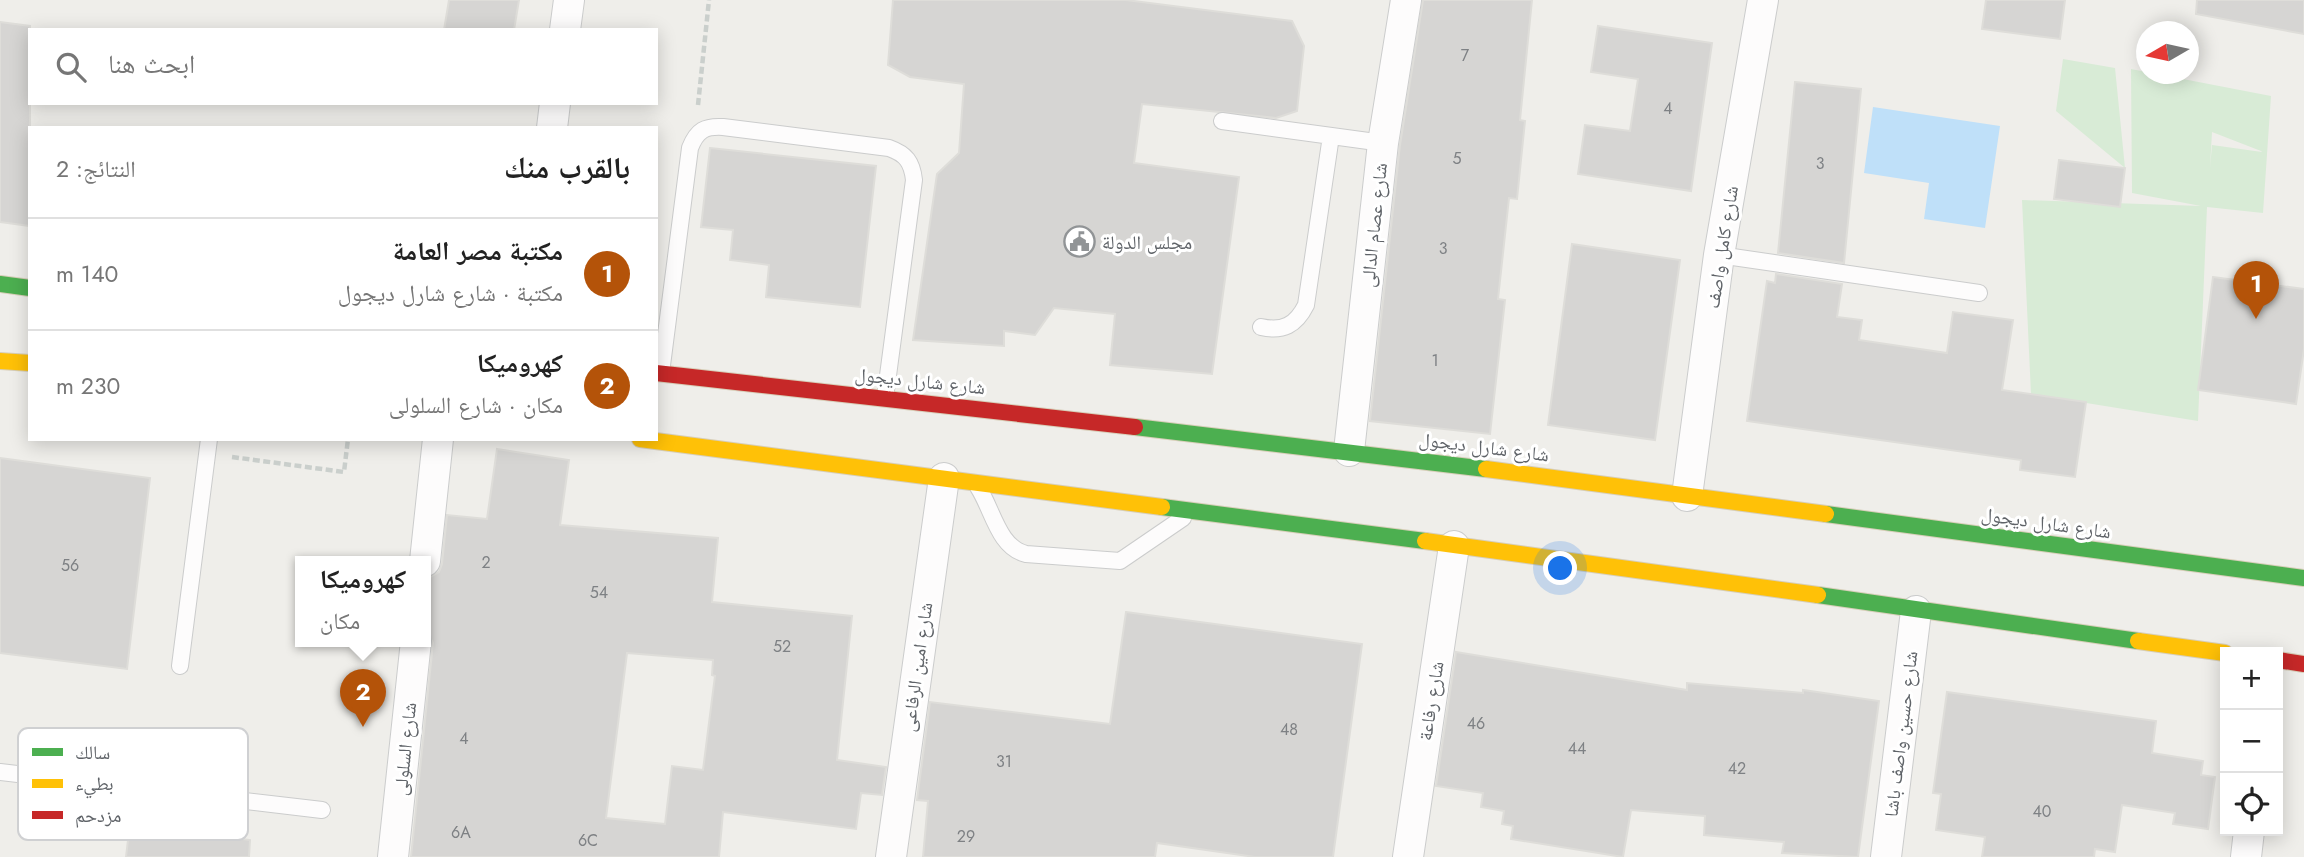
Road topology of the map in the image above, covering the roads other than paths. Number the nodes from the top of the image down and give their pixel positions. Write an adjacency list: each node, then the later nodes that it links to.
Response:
1 (569, 0): 4 (street)
2 (1406, 0): 9 (street, شارع عصام الدالى)
3 (1763, 0): 10 (street, شارع كامل واصف)
4 (565, 28)
5 (555, 105): 7 (street)
6 (1222, 121): 8 (lane)
7 (552, 126)
8 (1331, 136): 9 (lane); 14 (lane)
9 (1383, 143): 22 (street, شارع عصام الدالى)
10 (1719, 256): 13 (lane); 25 (street, شارع كامل واصف)
11 (0, 284): 12 (main road)
12 (28, 288)
13 (1979, 293)
14 (1261, 327)
15 (0, 361): 16 (main road)
16 (28, 363)
17 (658, 373): 18 (main road, شارع شارل ديجول); 18 (lane)
18 (885, 398): 22 (main road, شارع شارل ديجول)
19 (209, 441): 35 (lane)
20 (438, 441): 28 (street)
21 (656, 441): 23 (main road)
22 (1349, 451): 25 (main road, شارع شارل ديجول)
23 (944, 478): 24 (main road); 42 (street, شارع امين الرفاعى)
24 (975, 482): 26 (main road); 26 (lane)
25 (1687, 496): 29 (main road, شارع شارل ديجول)
26 (1201, 512): 27 (main road)
27 (1454, 546): 30 (main road); 43 (street, شارع رفاعة)
28 (426, 556)
29 (2304, 578)
30 (1916, 611): 32 (main road); 44 (street, شارع حسين واصف باشا)
31 (415, 647): 41 (street, شارع السلولى)
32 (2220, 652)
33 (2283, 661): 34 (main road)
34 (2304, 664)
35 (180, 666)
36 (0, 772): 37 (lane)
37 (18, 774)
38 (248, 801): 39 (lane)
39 (322, 810)
40 (2248, 836): 45 (street)
41 (393, 857)
42 (891, 857)
43 (1408, 857)
44 (1886, 857)
45 (2246, 857)

